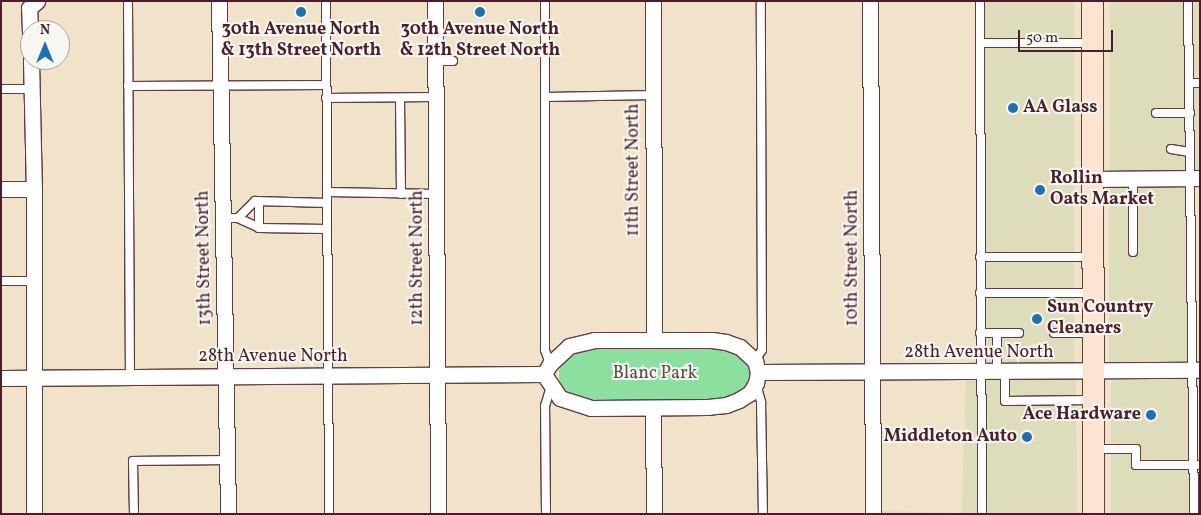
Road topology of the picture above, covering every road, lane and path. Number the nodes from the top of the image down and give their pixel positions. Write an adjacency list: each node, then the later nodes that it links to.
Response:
1 (37, 1): 13 (street)
2 (128, 1): 22 (lane)
3 (220, 1): 23 (street, 13th Street North)
4 (326, 1): 21 (lane)
5 (435, 1): 16 (street, 12th Street North)
6 (545, 1): 28 (lane)
7 (653, 1): 26 (street, 11th Street North)
8 (761, 1): 66 (lane)
9 (870, 1): 67 (street, 10th Street North)
10 (980, 1): 14 (lane)
11 (1092, 1): 15 (main road)
12 (1188, 1): 19 (lane)
13 (30, 20)
14 (980, 43): 15 (lane); 49 (lane)
15 (1092, 43): 36 (main road)
16 (435, 61): 17 (lane); 27 (street, 12th Street North)
17 (453, 61)
18 (31, 70): 25 (street)
19 (1189, 83): 20 (lane); 32 (lane)
20 (1200, 83)
21 (326, 85): 23 (lane); 29 (lane)
22 (128, 86): 23 (lane); 73 (lane)
23 (221, 86): 45 (street, 13th Street North)
24 (1, 89): 25 (lane)
25 (31, 89): 38 (street)
26 (653, 95): 28 (lane); 61 (street, 11th Street North)
27 (436, 97): 30 (lane); 42 (street, 12th Street North)
28 (545, 97): 69 (lane)
29 (326, 98): 30 (lane); 40 (lane)
30 (400, 98): 41 (lane)
31 (1156, 113): 32 (lane)
32 (1190, 113): 34 (lane)
33 (1172, 149): 34 (lane)
34 (1190, 152): 35 (lane)
35 (1195, 178): 37 (street); 51 (lane)
36 (1092, 179): 37 (street); 50 (main road)
37 (1133, 179): 48 (lane)
38 (34, 188): 39 (street); 53 (street)
39 (1, 189)
40 (327, 192): 41 (lane); 44 (lane)
41 (400, 194): 42 (lane)
42 (436, 194): 68 (street, 12th Street North)
43 (258, 201): 44 (lane); 45 (lane); 46 (lane)
44 (327, 203): 47 (lane)
45 (230, 218): 46 (lane); 70 (street, 13th Street North)
46 (259, 228): 47 (lane)
47 (327, 229): 71 (lane)
48 (1133, 252)
49 (980, 257): 50 (lane); 54 (lane)
50 (1092, 258): 55 (main road)
51 (1196, 271): 62 (lane)
52 (1, 281): 53 (lane)
53 (34, 281): 72 (street)
54 (980, 293): 55 (lane); 56 (lane)
55 (1092, 293): 59 (main road)
56 (980, 333): 57 (lane); 63 (lane)
57 (997, 333): 58 (lane); 64 (lane)
58 (1019, 333)
59 (1093, 333): 60 (lane); 65 (main road)
60 (1054, 334)
61 (654, 340): 66 (street); 69 (street)
62 (1196, 370): 65 (street, 28th Avenue North); 79 (lane)
63 (980, 371): 64 (street, 28th Avenue North); 67 (street, 28th Avenue North); 89 (lane)
64 (1001, 371): 65 (street, 28th Avenue North); 75 (lane)
65 (1093, 371): 75 (main road)
66 (757, 372): 67 (street, 28th Avenue North); 76 (street); 87 (lane)
67 (872, 372): 88 (street, 10th Street North)
68 (438, 375): 69 (street, 28th Avenue North); 71 (street, 28th Avenue North); 84 (street, 12th Street North)
69 (548, 375): 76 (street); 85 (lane)
70 (226, 376): 71 (street, 28th Avenue North); 73 (street, 28th Avenue North); 78 (street, 13th Street North)
71 (328, 376): 83 (lane)
72 (34, 377): 73 (street, 28th Avenue North); 74 (street, 28th Avenue North); 80 (street)
73 (130, 377)
74 (1, 378)
75 (1093, 400): 77 (main road)
76 (653, 408): 86 (street)
77 (1093, 449): 79 (lane); 90 (main road)
78 (227, 460): 81 (lane); 82 (street, 13th Street North)
79 (1196, 465): 91 (lane)
80 (34, 514)
81 (134, 514)
82 (228, 514)
83 (329, 514)
84 (438, 514)
85 (546, 514)
86 (654, 514)
87 (763, 514)
88 (873, 514)
89 (982, 514)
90 (1093, 514)
91 (1194, 514)

